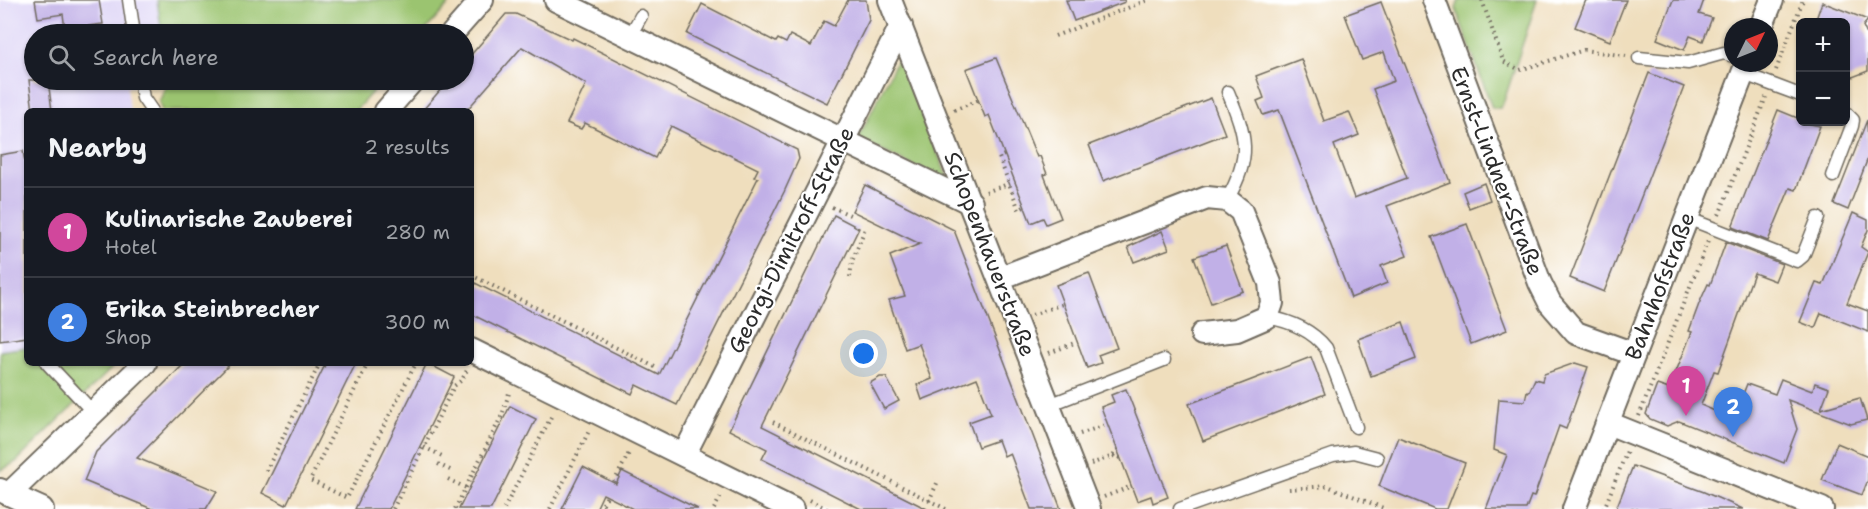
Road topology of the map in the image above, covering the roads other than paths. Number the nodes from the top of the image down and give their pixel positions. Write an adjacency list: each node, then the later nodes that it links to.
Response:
1 (129, 0): 9 (lane)
2 (482, 0): 10 (street)
3 (556, 0): 12 (street)
4 (890, 0): 11 (street, Schopenhauerstraße)
5 (1434, 0): 33 (street, Ernst-Lindner-Straße)
6 (1772, 0): 8 (street)
7 (641, 16): 12 (lane)
8 (1765, 18)
9 (133, 24)
10 (461, 24)
11 (901, 26): 24 (street, Georgi-Dimitroff-Straße); 27 (street, Schopenhauerstraße)
12 (630, 36): 24 (street)
13 (1724, 53): 14 (lane)
14 (1639, 58)
15 (1738, 72): 28 (street, Bahnhofstraße)
16 (1753, 72): 20 (lane)
17 (142, 90): 21 (lane)
18 (404, 90): 22 (street)
19 (1228, 92): 26 (lane)
20 (1796, 93)
21 (150, 108)
22 (389, 108)
23 (1850, 117): 25 (lane)
24 (842, 140): 27 (street); 42 (street, Georgi-Dimitroff-Straße)
25 (1833, 176)
26 (1227, 200): 30 (street); 31 (street)
27 (970, 201): 30 (street, Schopenhauerstraße)
28 (1687, 218): 29 (lane); 33 (street, Bahnhofstraße)
29 (1818, 218)
30 (1000, 278): 38 (street, Schopenhauerstraße)
31 (1267, 317): 32 (street); 41 (lane)
32 (1202, 334)
33 (1634, 354): 40 (street, Bahnhofstraße)
34 (474, 360): 42 (street)
35 (1164, 360): 38 (lane)
36 (50, 366): 39 (lane)
37 (142, 366): 39 (street)
38 (1049, 405): 45 (street, Schopenhauerstraße)
39 (93, 412): 44 (street)
40 (1608, 423): 49 (street, Bahnhofstraße); 50 (street)
41 (1356, 427)
42 (684, 455): 47 (street)
43 (1377, 458): 48 (lane)
44 (4, 492): 46 (street)
45 (1088, 506)
46 (42, 509)
47 (792, 509)
48 (1180, 509)
49 (1574, 509)
50 (1822, 509)

